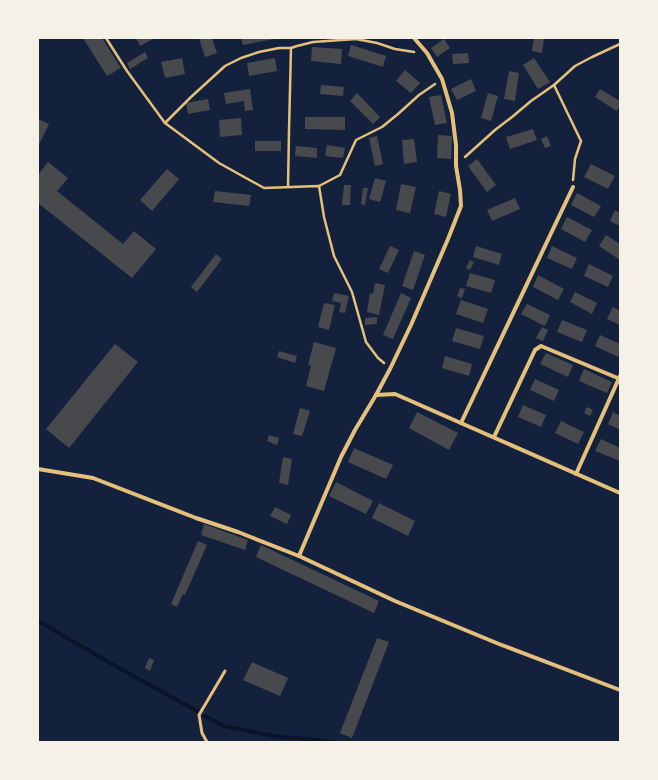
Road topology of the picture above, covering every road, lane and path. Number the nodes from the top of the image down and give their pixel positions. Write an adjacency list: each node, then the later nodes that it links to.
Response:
1 (106, 38): 8 (path)
2 (414, 38): 5 (street)
3 (620, 44): 7 (path)
4 (291, 48): 5 (path); 8 (path); 11 (path)
5 (427, 53): 6 (street)
6 (442, 79): 9 (street); 10 (path)
7 (554, 85): 9 (path); 12 (path)
8 (165, 124): 11 (path)
9 (456, 166): 13 (street)
10 (319, 186): 11 (path); 13 (path)
11 (288, 187)
12 (573, 187): 16 (street)
13 (390, 369): 15 (street)
14 (620, 378): 17 (street); 19 (street)
15 (376, 395): 16 (street); 21 (street)
16 (461, 423): 17 (street)
17 (494, 438): 19 (street)
18 (38, 469): 21 (street)
19 (576, 474): 20 (street)
20 (620, 493)
21 (300, 556): 23 (street)
22 (225, 671): 24 (lane)
23 (620, 690)
24 (207, 742)

